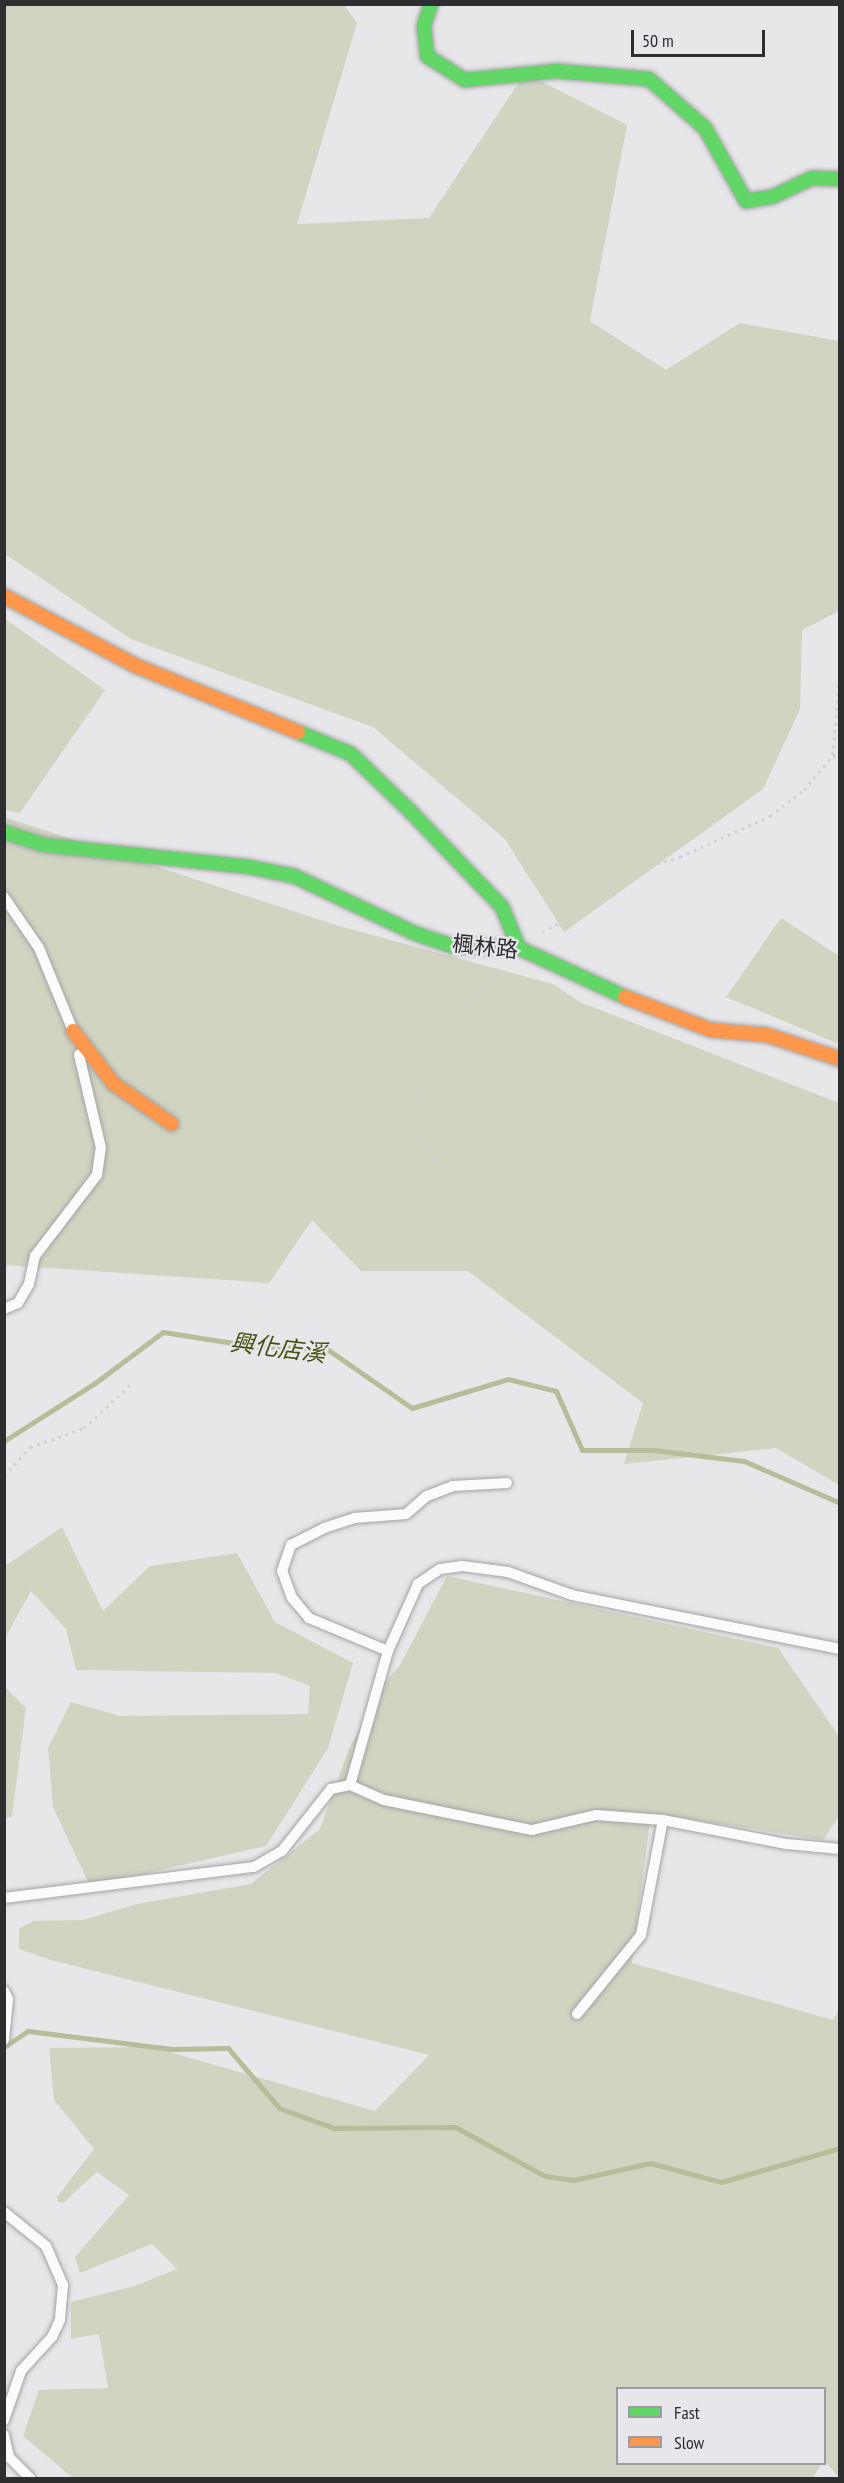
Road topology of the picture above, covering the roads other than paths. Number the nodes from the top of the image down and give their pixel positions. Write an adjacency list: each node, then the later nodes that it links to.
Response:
1 (431, 4): 2 (street)
2 (840, 179)
3 (4, 596): 6 (street)
4 (4, 832): 6 (street, 楓林路)
5 (4, 897): 7 (lane)
6 (519, 948): 8 (street, 楓林路)
7 (73, 1031): 9 (street); 10 (lane)
8 (840, 1059)
9 (172, 1124)
10 (4, 1309)
11 (507, 1483): 13 (lane)
12 (840, 1649): 13 (lane)
13 (388, 1651): 14 (lane)
14 (350, 1785): 15 (lane); 17 (lane)
15 (663, 1820): 16 (lane); 19 (lane)
16 (840, 1849)
17 (6, 1901)
18 (4, 1991): 20 (lane)
19 (577, 2014)
20 (4, 2040)
21 (4, 2212): 22 (lane)
22 (4, 2420)
23 (4, 2434): 24 (lane)
24 (30, 2478)

